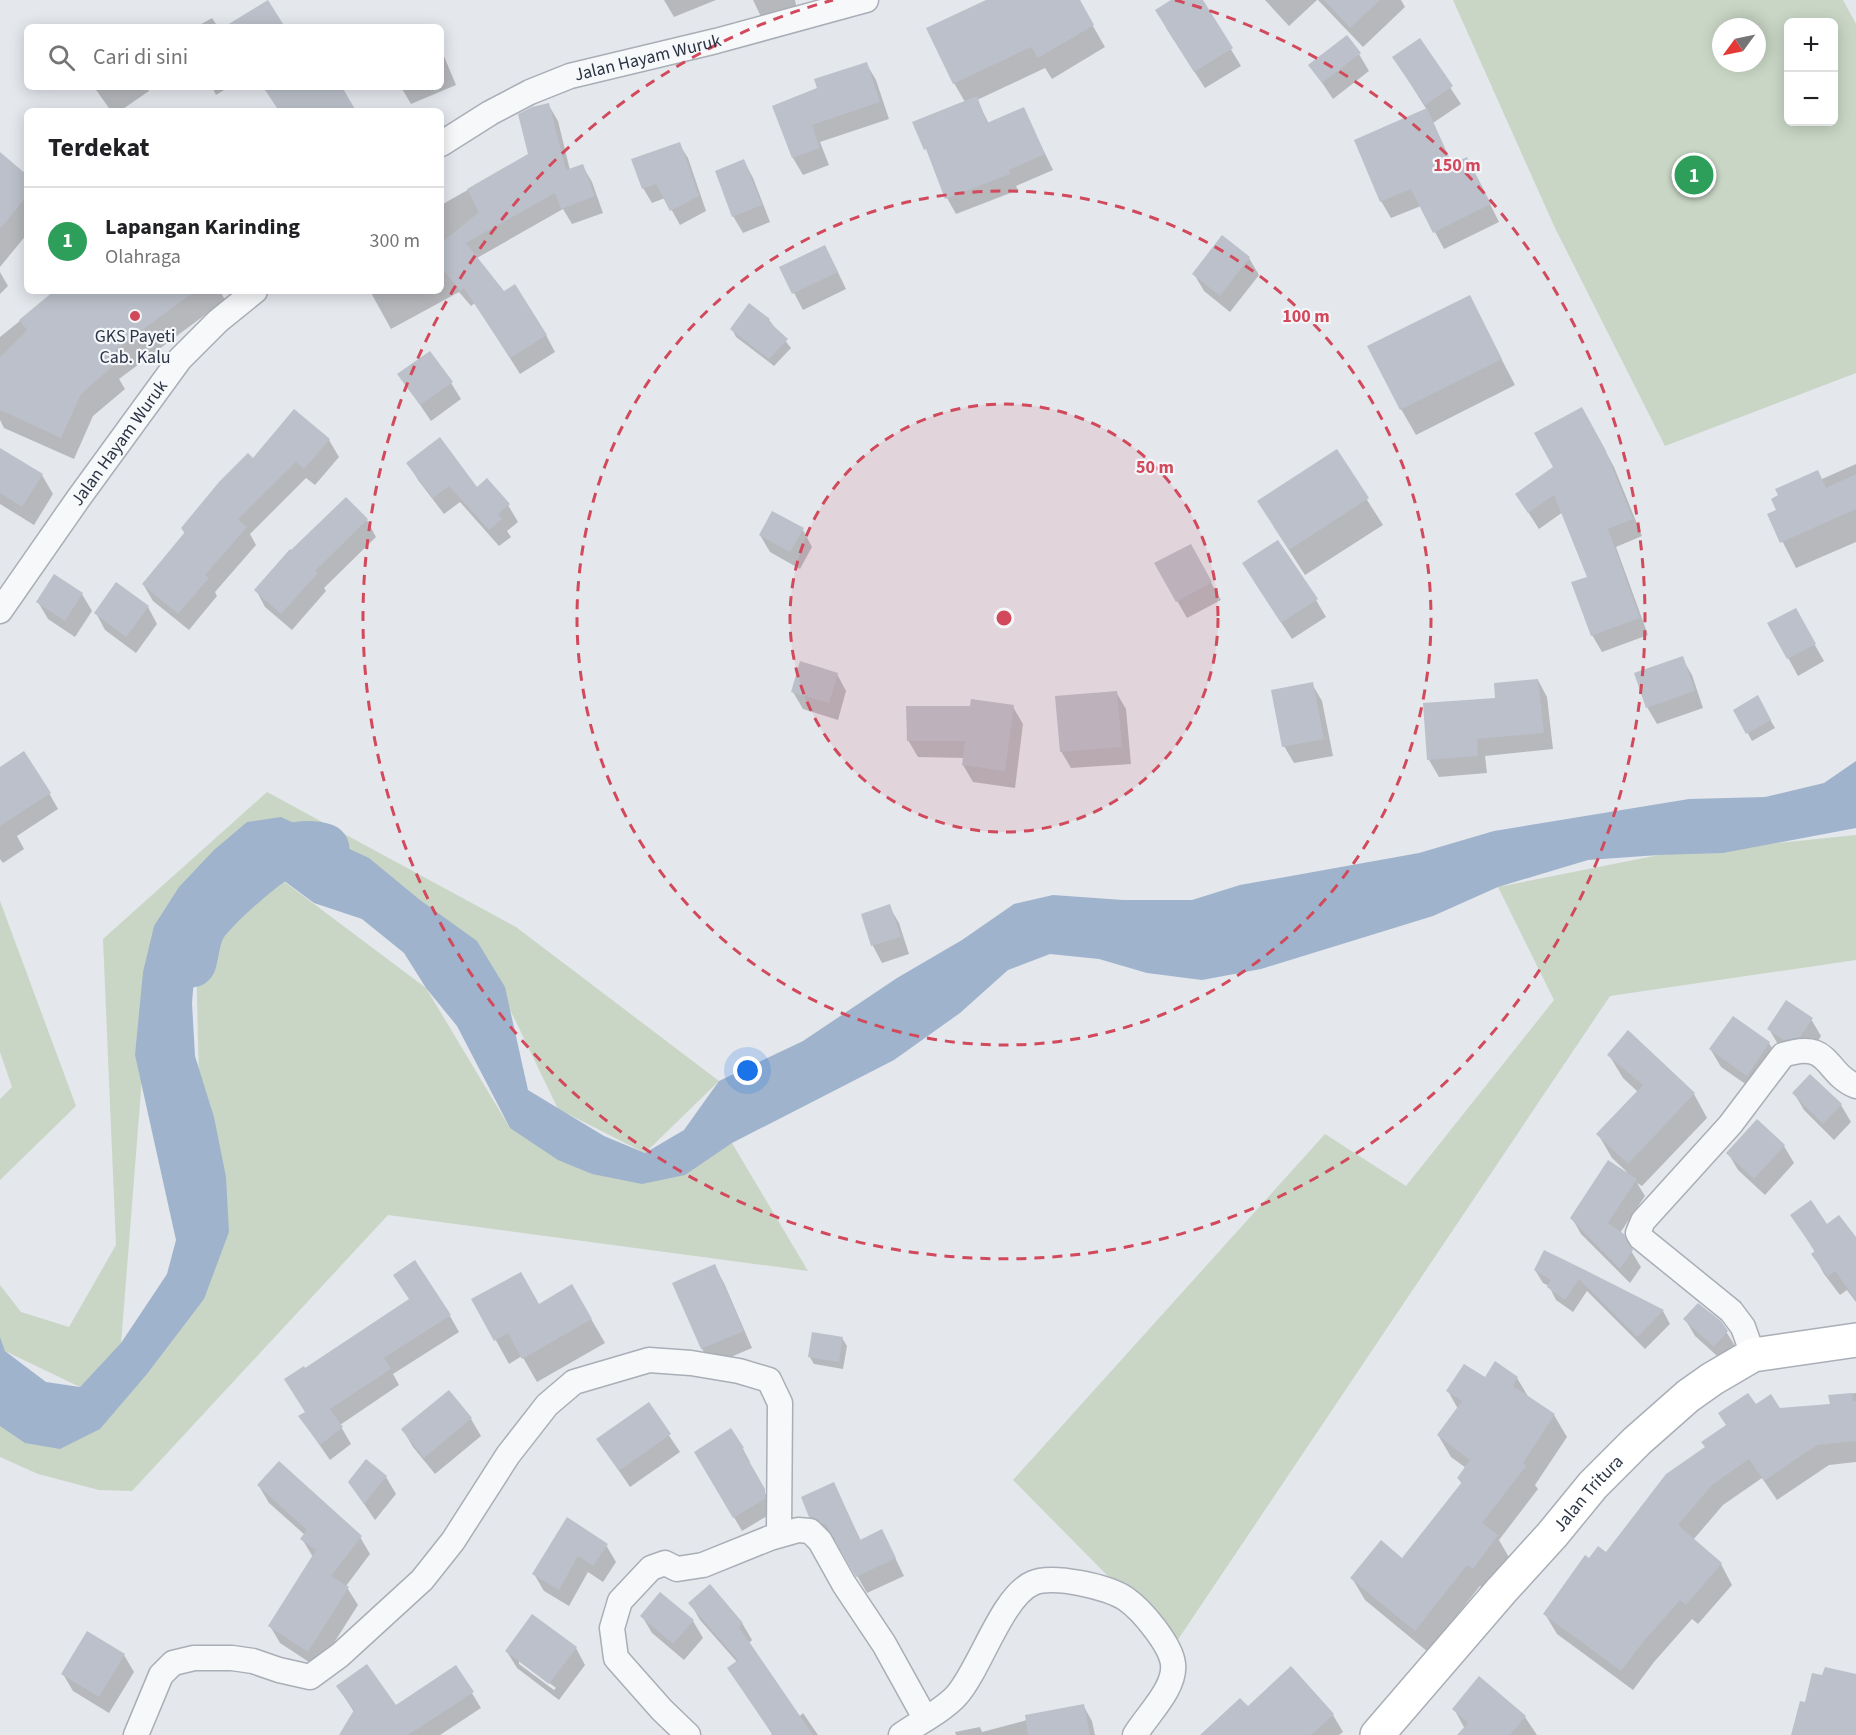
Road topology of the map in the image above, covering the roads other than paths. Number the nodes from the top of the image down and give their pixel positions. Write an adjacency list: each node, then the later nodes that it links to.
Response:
1 (866, 0): 2 (street, Jalan Hayam Wuruk)
2 (444, 142)
3 (251, 294): 4 (street, Jalan Hayam Wuruk)
4 (0, 611)
5 (1856, 1086): 7 (street)
6 (1856, 1340): 7 (street, Jalan Tritura)
7 (1753, 1355): 14 (street, Jalan Tritura)
8 (779, 1535): 9 (street); 10 (street); 11 (street)
9 (925, 1718): 12 (street); 13 (street)
10 (136, 1735)
11 (688, 1735)
12 (901, 1735)
13 (1135, 1735)
14 (1377, 1735)

